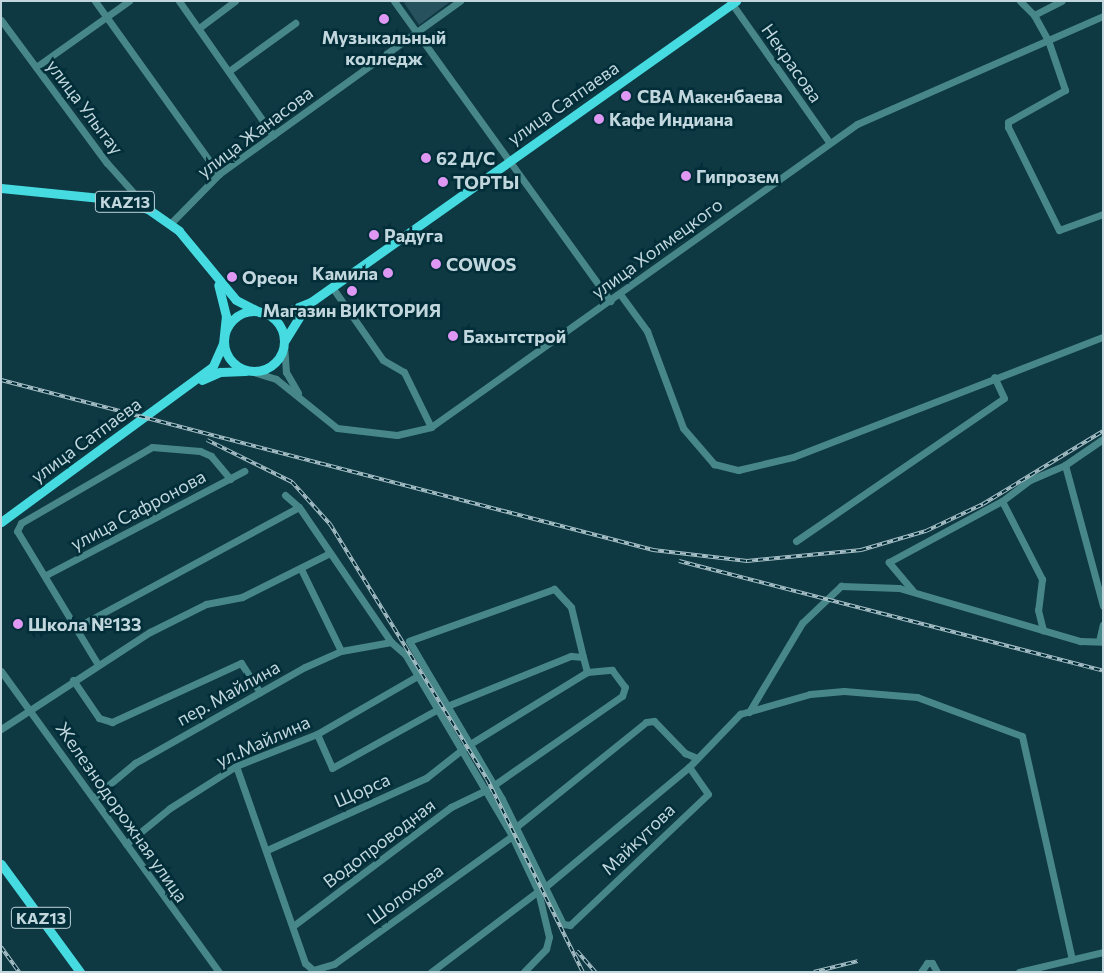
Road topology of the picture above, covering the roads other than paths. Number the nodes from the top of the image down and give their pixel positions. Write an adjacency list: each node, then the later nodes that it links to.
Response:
1 (95, 1): 12 (street)
2 (129, 1): 12 (street)
3 (179, 1): 15 (street)
4 (236, 1): 15 (street)
5 (394, 1): 16 (street)
6 (460, 1): 16 (street, улица Жанасова)
7 (1020, 1): 10 (street)
8 (1062, 1): 10 (street)
9 (733, 2): 21 (street, Некрасова); 22 (main road, улица Сатпаева)
10 (1034, 14): 17 (street)
11 (1103, 16): 17 (street, улица Холмецкого)
12 (106, 17): 18 (street); 23 (street)
13 (1, 20): 18 (street, улица Улытау)
14 (295, 23): 19 (street)
15 (199, 28): 19 (street)
16 (416, 32): 20 (street, улица Жанасова); 22 (street)
17 (1048, 40): 21 (street, улица Холмецкого); 26 (street)
18 (36, 67): 25 (street, улица Улытау)
19 (229, 71): 20 (street)
20 (273, 135): 23 (street, улица Жанасова)
21 (829, 142): 30 (street, улица Холмецкого)
22 (508, 162): 29 (main road, улица Сатпаева); 31 (street)
23 (218, 174): 27 (street, улица Жанасова)
24 (1, 188): 25 (main road, KAZ13)
25 (148, 209): 27 (main road, KAZ13)
26 (1103, 214)
27 (171, 223): 28 (main road, KAZ13)
28 (216, 280): 33 (main road, KAZ13); 34 (main road, KAZ13)
29 (332, 287): 32 (main road, улица Сатпаева); 41 (street)
30 (620, 294): 31 (street, улица Холмецкого); 38 (street)
31 (610, 301): 41 (street, улица Холмецкого)
32 (311, 302): 33 (main road); 36 (main road)
33 (260, 312): 34 (main road, KAZ13); 36 (main road, KAZ13)
34 (225, 335): 37 (main road, KAZ13); 39 (main road, KAZ13)
35 (1103, 337): 38 (street)
36 (284, 344): 37 (main road, KAZ13); 40 (street)
37 (250, 371): 39 (main road, KAZ13); 40 (street)
38 (994, 377): 50 (street)
39 (191, 385): 49 (main road, улица Сатпаева / KAZ13)
40 (313, 410): 41 (street, улица Холмецкого)
41 (431, 428)
42 (1103, 439): 43 (street)
43 (1065, 465): 47 (street); 55 (street)
44 (244, 471): 45 (street, улица Сафронова)
45 (230, 479): 53 (street, улица Сафронова); 53 (street)
46 (285, 495): 48 (street)
47 (1002, 501): 54 (street); 58 (street)
48 (299, 507): 51 (street); 57 (street)
49 (1, 522)
50 (796, 541)
51 (330, 553): 52 (street); 59 (street)
52 (301, 569): 61 (street); 63 (street)
53 (46, 575): 57 (street)
54 (913, 592): 58 (street); 71 (street)
55 (1103, 606)
56 (1103, 624): 60 (street)
57 (77, 627): 63 (street)
58 (1043, 630): 60 (street)
59 (392, 642): 61 (street, пер. Майлина); 66 (street)
60 (1101, 642)
61 (341, 651): 68 (street, пер. Майлина)
62 (583, 657): 65 (street); 69 (street); 69 (street)
63 (97, 663): 67 (street)
64 (1, 671): 70 (street, Железнодорожная улица)
65 (587, 672): 74 (street, Щорса); 78 (street, Водопроводная)
66 (419, 675): 69 (street); 73 (street, ул.Майлина)
67 (73, 680): 68 (street); 70 (street)
68 (260, 692): 79 (street, пер. Майлина)
69 (444, 707): 73 (street); 74 (street)
70 (30, 708): 72 (street); 79 (street, Железнодорожная улица)
71 (749, 712): 75 (street); 90 (street)
72 (1, 729)
73 (317, 734): 76 (street, ул.Майлина)
74 (467, 746): 78 (street); 85 (street, Щорса)
75 (697, 758): 77 (street); 82 (street)
76 (236, 766): 84 (street, ул.Майлина); 85 (street)
77 (689, 767): 87 (street); 87 (street, Майкутова)
78 (491, 787): 80 (street); 81 (street); 88 (street, Водопроводная)
79 (93, 798): 84 (street, Железнодорожная улица)
80 (502, 799): 81 (street); 82 (street)
81 (495, 803): 83 (street)
82 (516, 827): 87 (street)
83 (512, 836): 87 (street); 91 (street, Шолохова)
84 (126, 844): 93 (street, Железнодорожная улица)
85 (267, 850): 88 (street)
86 (1, 864): 92 (main road, KAZ13)
87 (542, 889): 94 (street); 95 (street)
88 (293, 926): 91 (street, Шолохова)
89 (1103, 952): 90 (street)
90 (1072, 959): 98 (street)
91 (324, 970)
92 (80, 972)
93 (219, 972)
94 (430, 972)
95 (524, 972)
96 (921, 972): 97 (street)
97 (937, 972)
98 (1019, 972)

